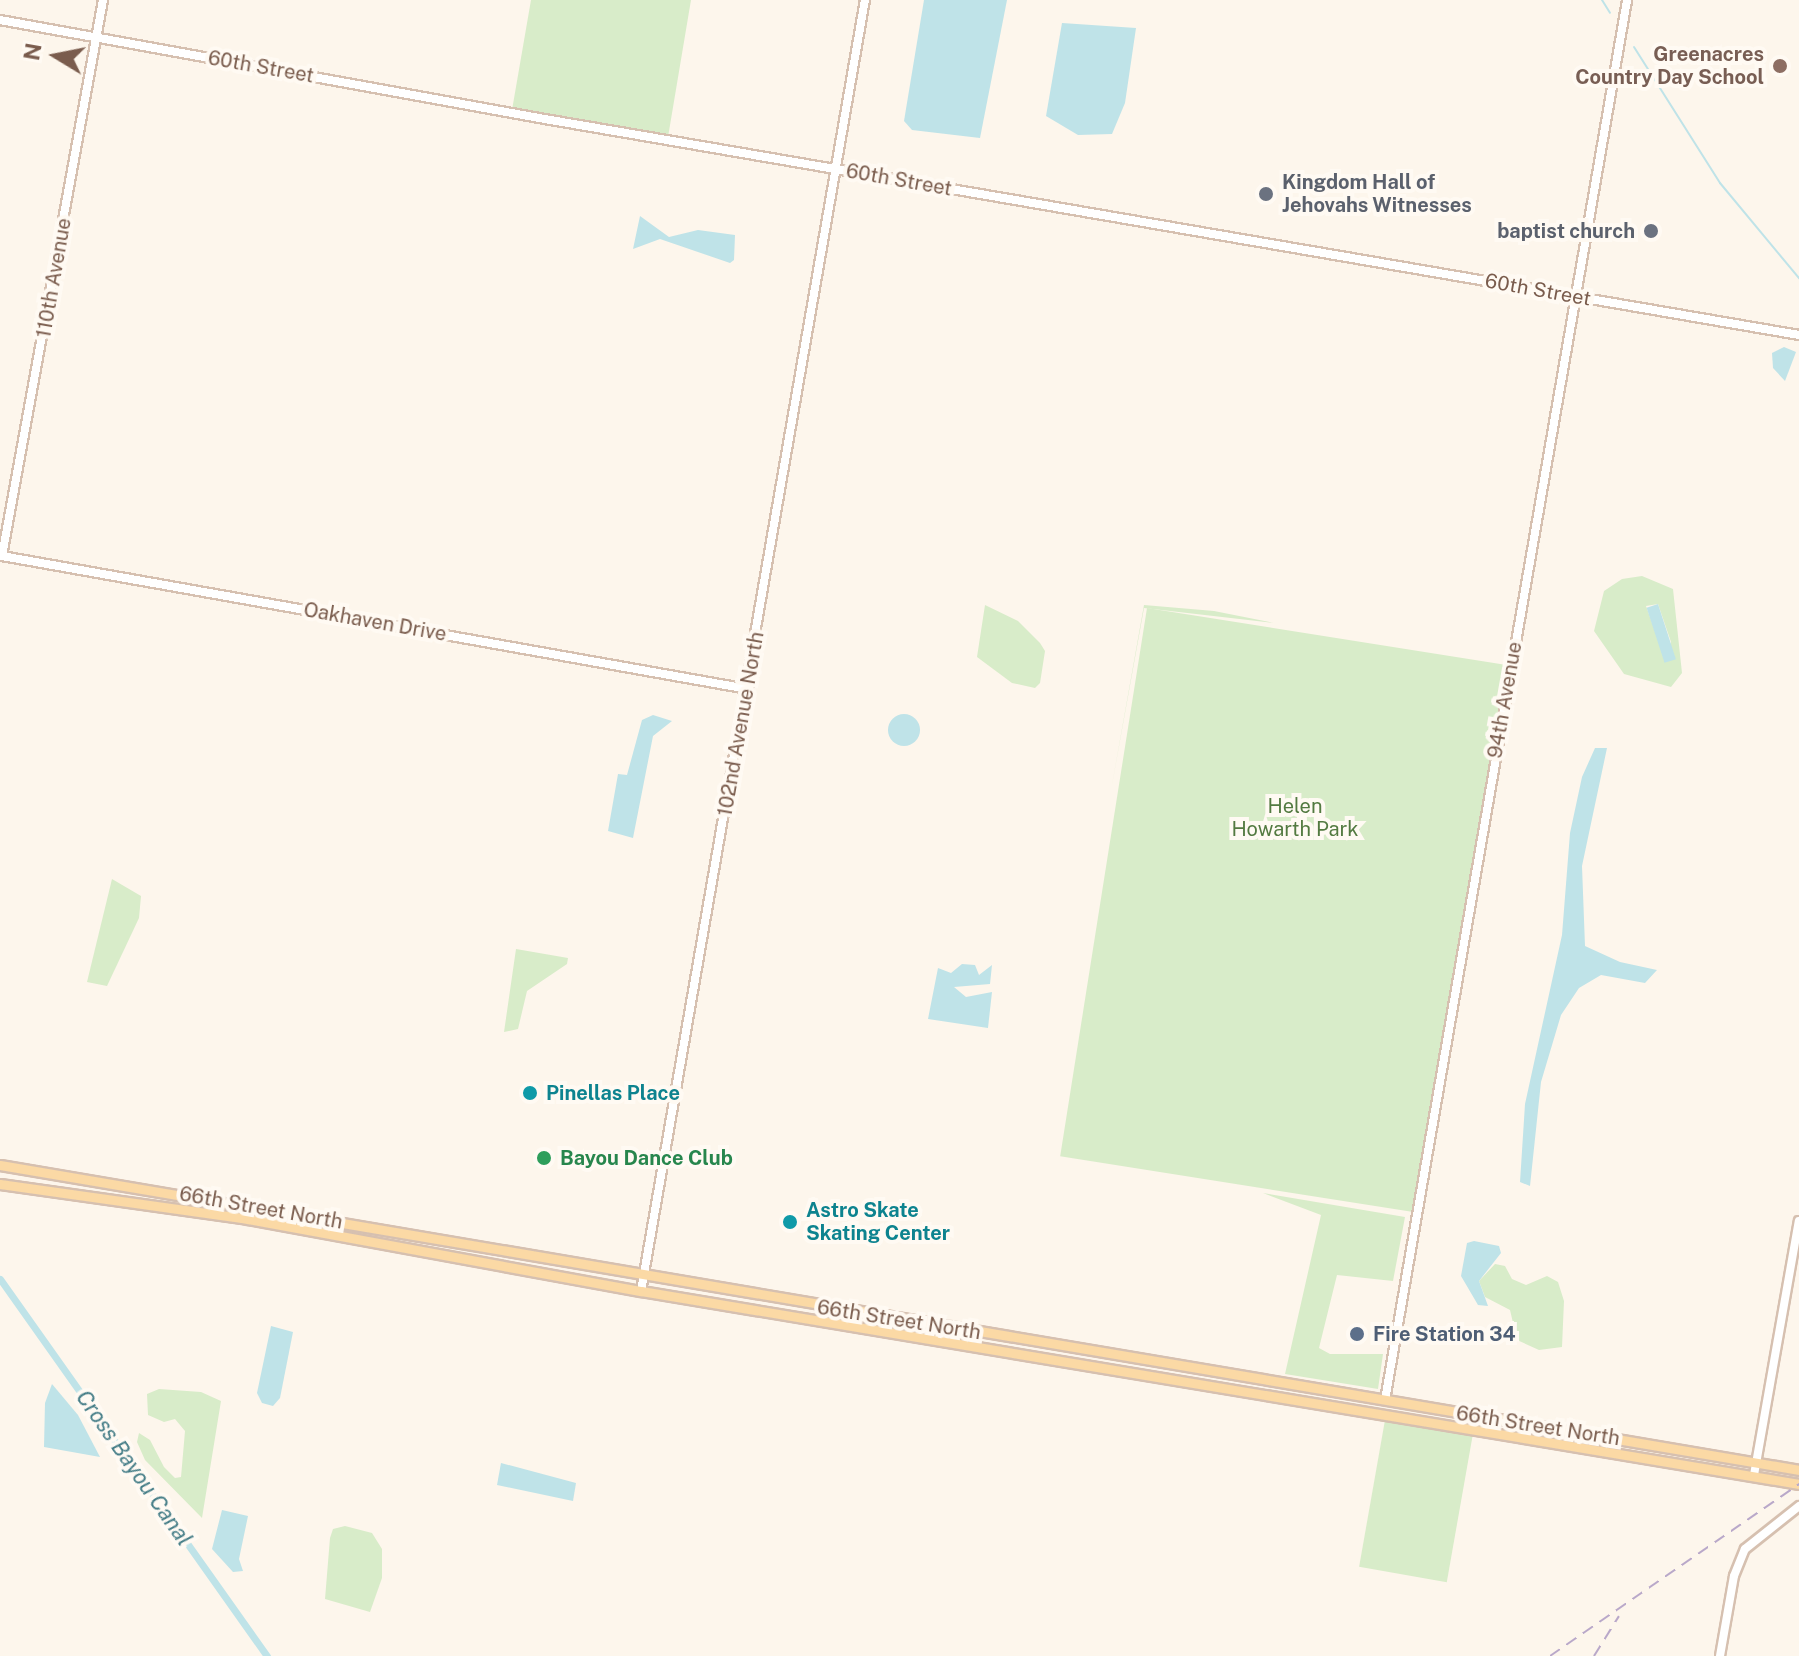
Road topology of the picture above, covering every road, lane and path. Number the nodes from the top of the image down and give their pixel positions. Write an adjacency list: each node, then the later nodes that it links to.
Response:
1 (103, 0): 5 (street, 110th Avenue)
2 (865, 0): 6 (street, 102nd Avenue North)
3 (1627, 0): 7 (street, 94th Avenue)
4 (0, 20): 5 (street, 60th Street)
5 (97, 37): 6 (street, 60th Street); 9 (street, 110th Avenue)
6 (835, 169): 7 (street, 60th Street); 10 (street, 102nd Avenue North)
7 (1577, 296): 8 (street, 60th Street); 18 (street, 94th Avenue)
8 (1799, 335)
9 (2, 556): 10 (street, Oakhaven Drive)
10 (748, 689): 16 (street, 102nd Avenue North)
11 (0, 1165): 14 (main road, 66th Street North)
12 (0, 1184): 15 (main road, 66th Street North)
13 (1799, 1221): 19 (street)
14 (344, 1222): 15 (main road); 16 (main road, 66th Street North)
15 (272, 1224): 17 (main road, 66th Street North)
16 (643, 1277): 17 (street, 102nd Avenue North); 18 (main road, 66th Street North)
17 (641, 1291): 21 (main road, 66th Street North)
18 (1385, 1400): 19 (main road, 66th Street North)
19 (1757, 1462): 20 (main road, 66th Street North); 21 (street)
20 (1799, 1470)
21 (1754, 1475): 22 (main road, 66th Street North)
22 (1799, 1484)
23 (1799, 1506): 24 (street)
24 (1720, 1656)

